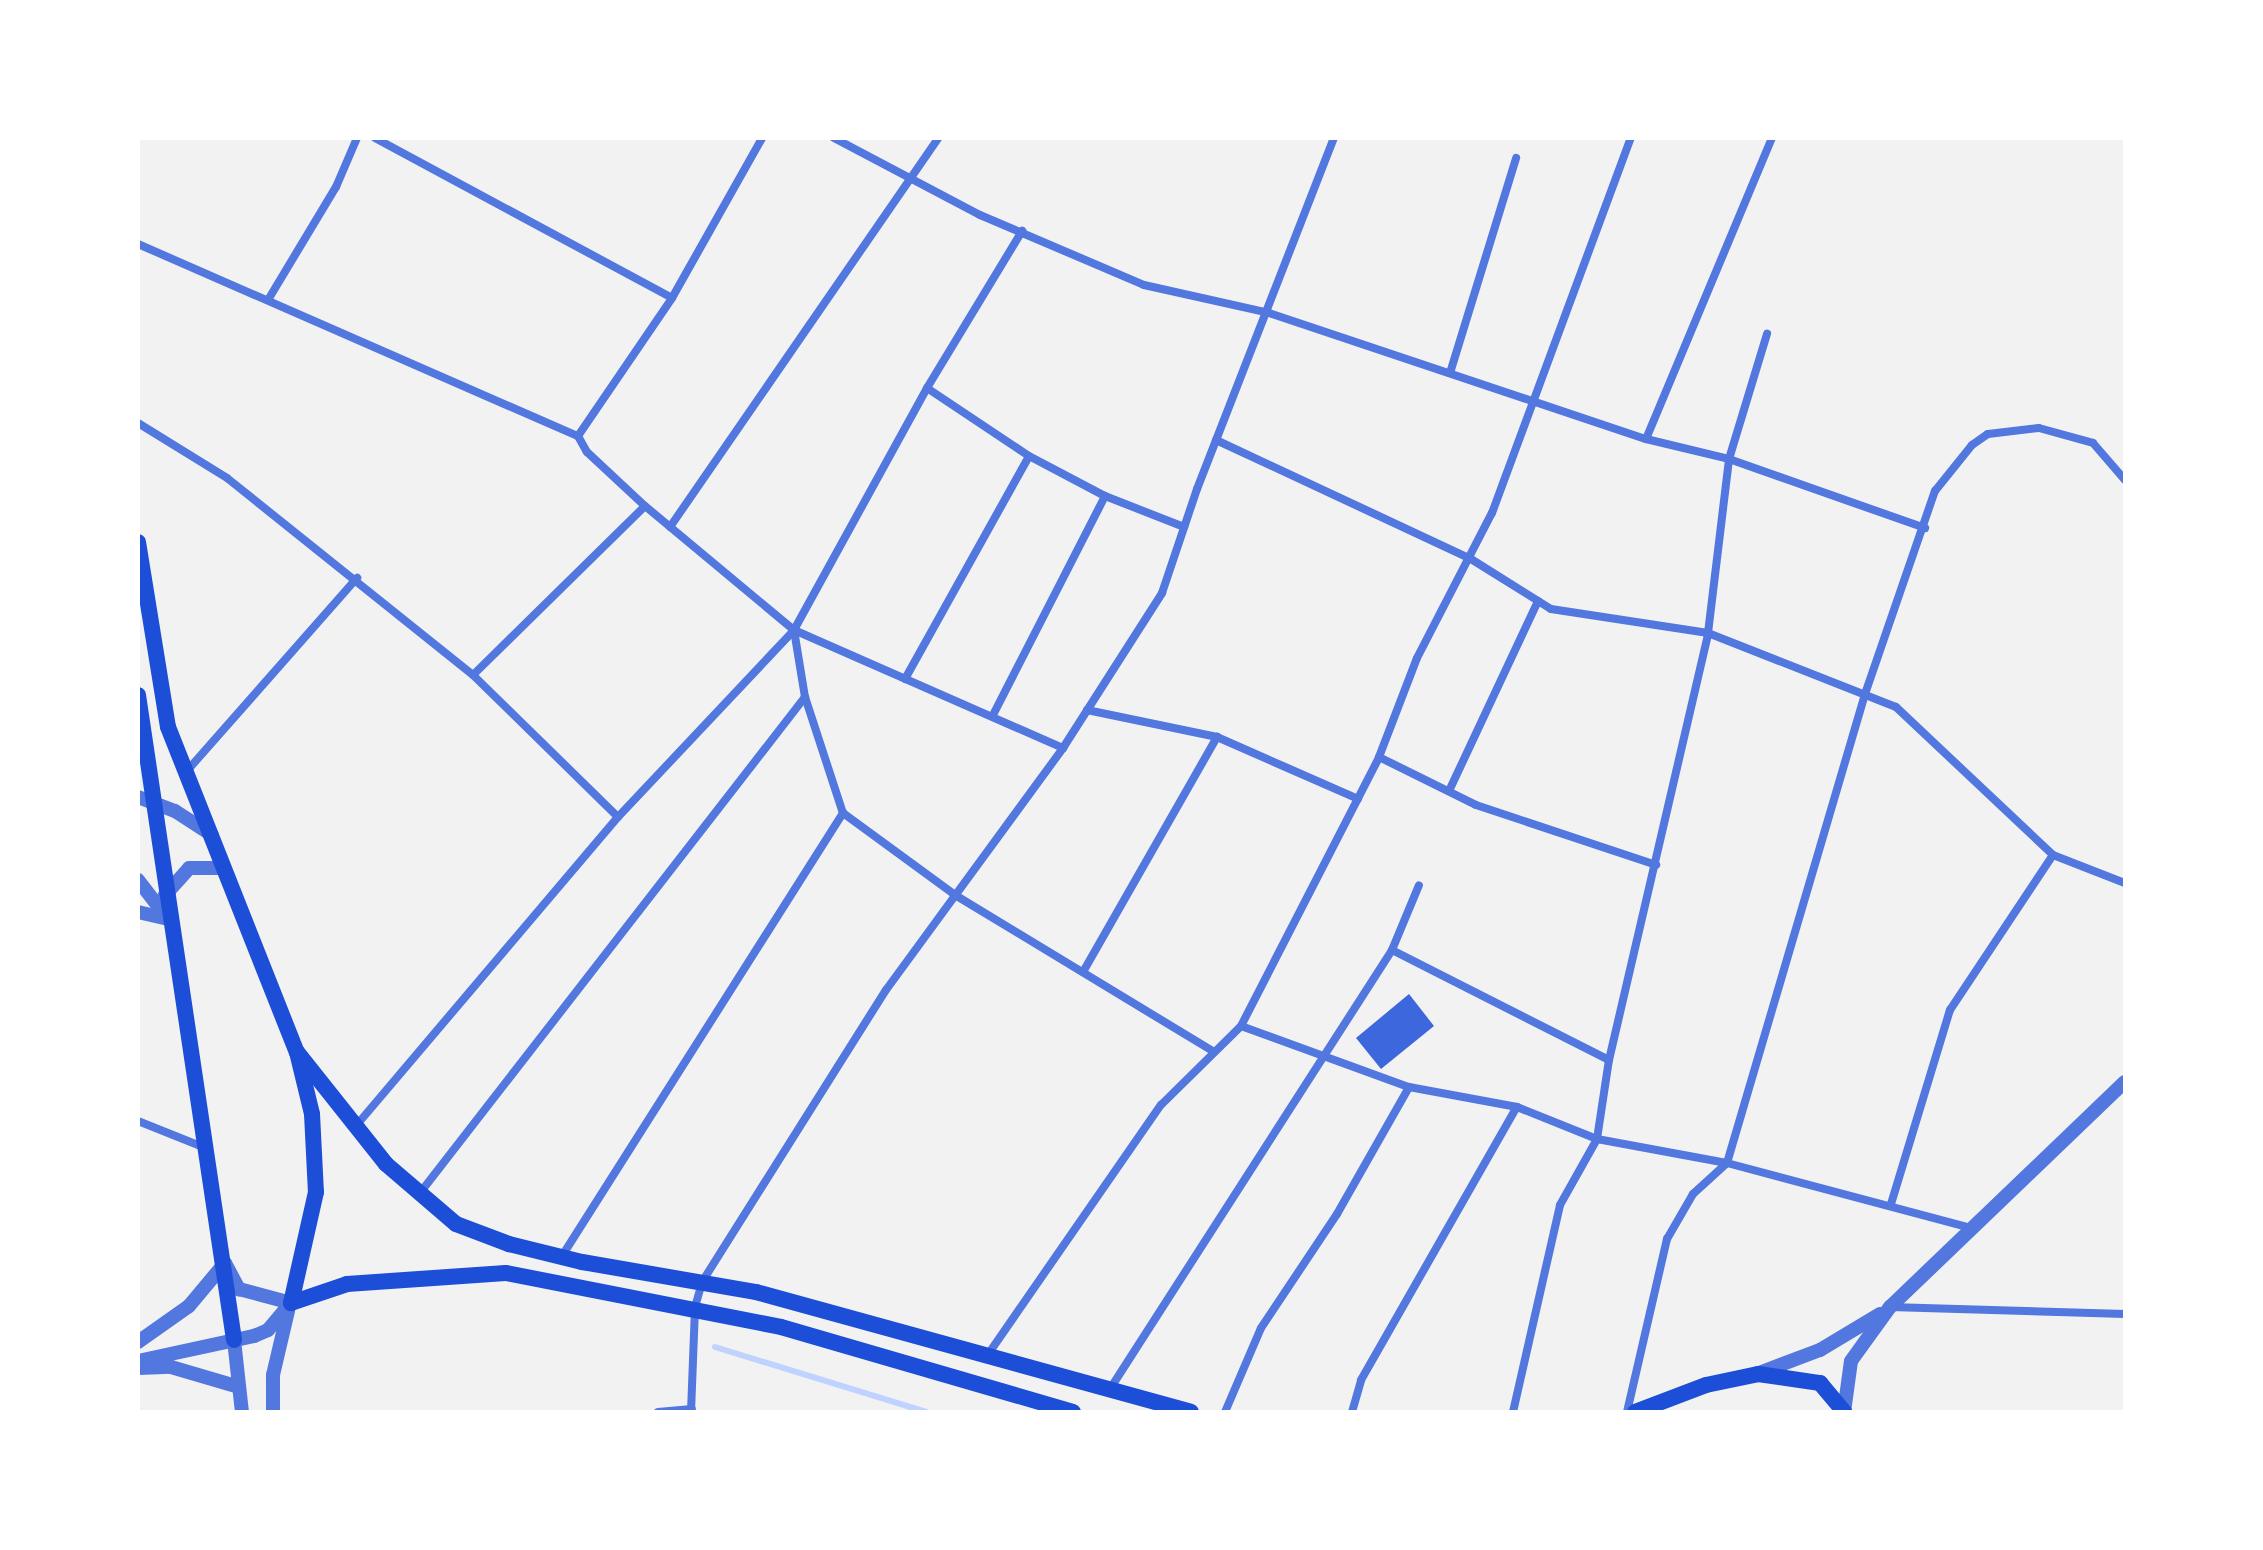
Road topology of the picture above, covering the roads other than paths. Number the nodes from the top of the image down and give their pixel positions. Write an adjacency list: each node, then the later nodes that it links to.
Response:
1 (357, 138): 14 (street)
2 (375, 138): 13 (street)
3 (762, 138): 13 (street)
4 (834, 138): 10 (street)
5 (938, 138): 10 (street)
6 (1334, 138): 15 (street)
7 (1631, 138): 19 (street)
8 (1772, 138): 22 (street)
9 (1516, 158): 17 (street)
10 (911, 181): 11 (street); 29 (street)
11 (1022, 231): 15 (street); 18 (street)
12 (138, 244): 14 (street)
13 (672, 298): 21 (street)
14 (268, 300): 21 (street)
15 (1269, 313): 17 (street); 23 (street)
16 (1767, 334): 25 (street)
17 (1450, 373): 19 (street)
18 (927, 388): 24 (street); 36 (street)
19 (1532, 400): 22 (street); 33 (street)
20 (138, 423): 34 (street)
21 (578, 436): 28 (street)
22 (1646, 439): 25 (street)
23 (1216, 440): 30 (street); 33 (street)
24 (1029, 456): 27 (street); 39 (street)
25 (1729, 459): 31 (street); 37 (street)
26 (2125, 480): 31 (street)
27 (1105, 496): 30 (street); 44 (street)
28 (645, 506): 29 (street); 38 (street)
29 (670, 527): 36 (street)
30 (1184, 527): 43 (street)
31 (1925, 528): 40 (street)
32 (138, 542): 48 (main road)
33 (1471, 559): 35 (street); 47 (street)
34 (357, 578): 38 (street); 48 (street)
35 (1538, 601): 37 (street); 49 (street)
36 (794, 630): 39 (street); 42 (street); 53 (street)
37 (1708, 633): 40 (street); 56 (street)
38 (473, 675): 53 (street)
39 (905, 679): 44 (street)
40 (1865, 694): 55 (street); 79 (street)
41 (138, 695): 50 (main road)
42 (805, 697): 52 (street); 80 (street)
43 (1087, 710): 45 (street); 46 (street)
44 (993, 715): 46 (street)
45 (1217, 737): 51 (street); 66 (street)
46 (1063, 748): 62 (street)
47 (1379, 757): 49 (street); 51 (street)
48 (186, 772): 54 (main road)
49 (1449, 791): 56 (street)
50 (146, 799): 54 (street); 61 (main road)
51 (1358, 799): 67 (street)
52 (843, 813): 62 (street); 83 (street)
53 (618, 817): 76 (street)
54 (212, 835): 57 (main road)
55 (2053, 855): 59 (street); 81 (street)
56 (1656, 865): 71 (street)
57 (222, 868): 61 (street); 69 (main road)
58 (138, 880): 64 (street)
59 (2125, 883)
60 (1419, 885): 65 (street)
61 (165, 895): 64 (main road)
62 (955, 895): 66 (street); 85 (street)
63 (138, 912): 64 (street)
64 (168, 919): 78 (main road)
65 (1392, 950): 70 (street); 71 (street)
66 (1083, 972): 68 (street)
67 (1241, 1026): 68 (street); 70 (street)
68 (1213, 1051): 91 (street)
69 (297, 1052): 76 (main road); 86 (main road)
70 (1323, 1057): 73 (street); 96 (street)
71 (1609, 1060): 77 (street)
72 (2125, 1082): 82 (street)
73 (1409, 1087): 74 (street); 104 (street)
74 (1517, 1107): 77 (street); 105 (street)
75 (138, 1121): 78 (street)
76 (355, 1127): 80 (main road)
77 (1597, 1139): 79 (street); 106 (street)
78 (203, 1147): 84 (main road)
79 (1727, 1163): 81 (street); 107 (street)
80 (420, 1193): 83 (main road)
81 (1891, 1204): 82 (street)
82 (1972, 1228): 87 (street)
83 (562, 1256): 85 (main road)
84 (225, 1263): 86 (street); 89 (main road); 90 (street)
85 (698, 1295): 86 (main road); 91 (main road); 98 (street); 102 (main road)
86 (291, 1303): 89 (street); 100 (street)
87 (1890, 1307): 88 (street); 94 (street); 110 (street)
88 (2125, 1314)
89 (234, 1340): 92 (street); 95 (street)
90 (138, 1342)
91 (989, 1353): 96 (main road)
92 (138, 1361)
93 (138, 1368): 95 (street)
94 (1758, 1374): 97 (main road); 110 (main road)
95 (239, 1387): 99 (street)
96 (1110, 1389): 103 (main road)
97 (1671, 1396): 108 (main road); 109 (main road)
98 (692, 1410): 101 (street)
99 (242, 1412)
100 (273, 1412)
101 (658, 1412)
102 (1073, 1412)
103 (1191, 1412)
104 (1225, 1412)
105 (1352, 1412)
106 (1513, 1412)
107 (1627, 1412)
108 (1635, 1412)
109 (1659, 1412)
110 (1844, 1412)

